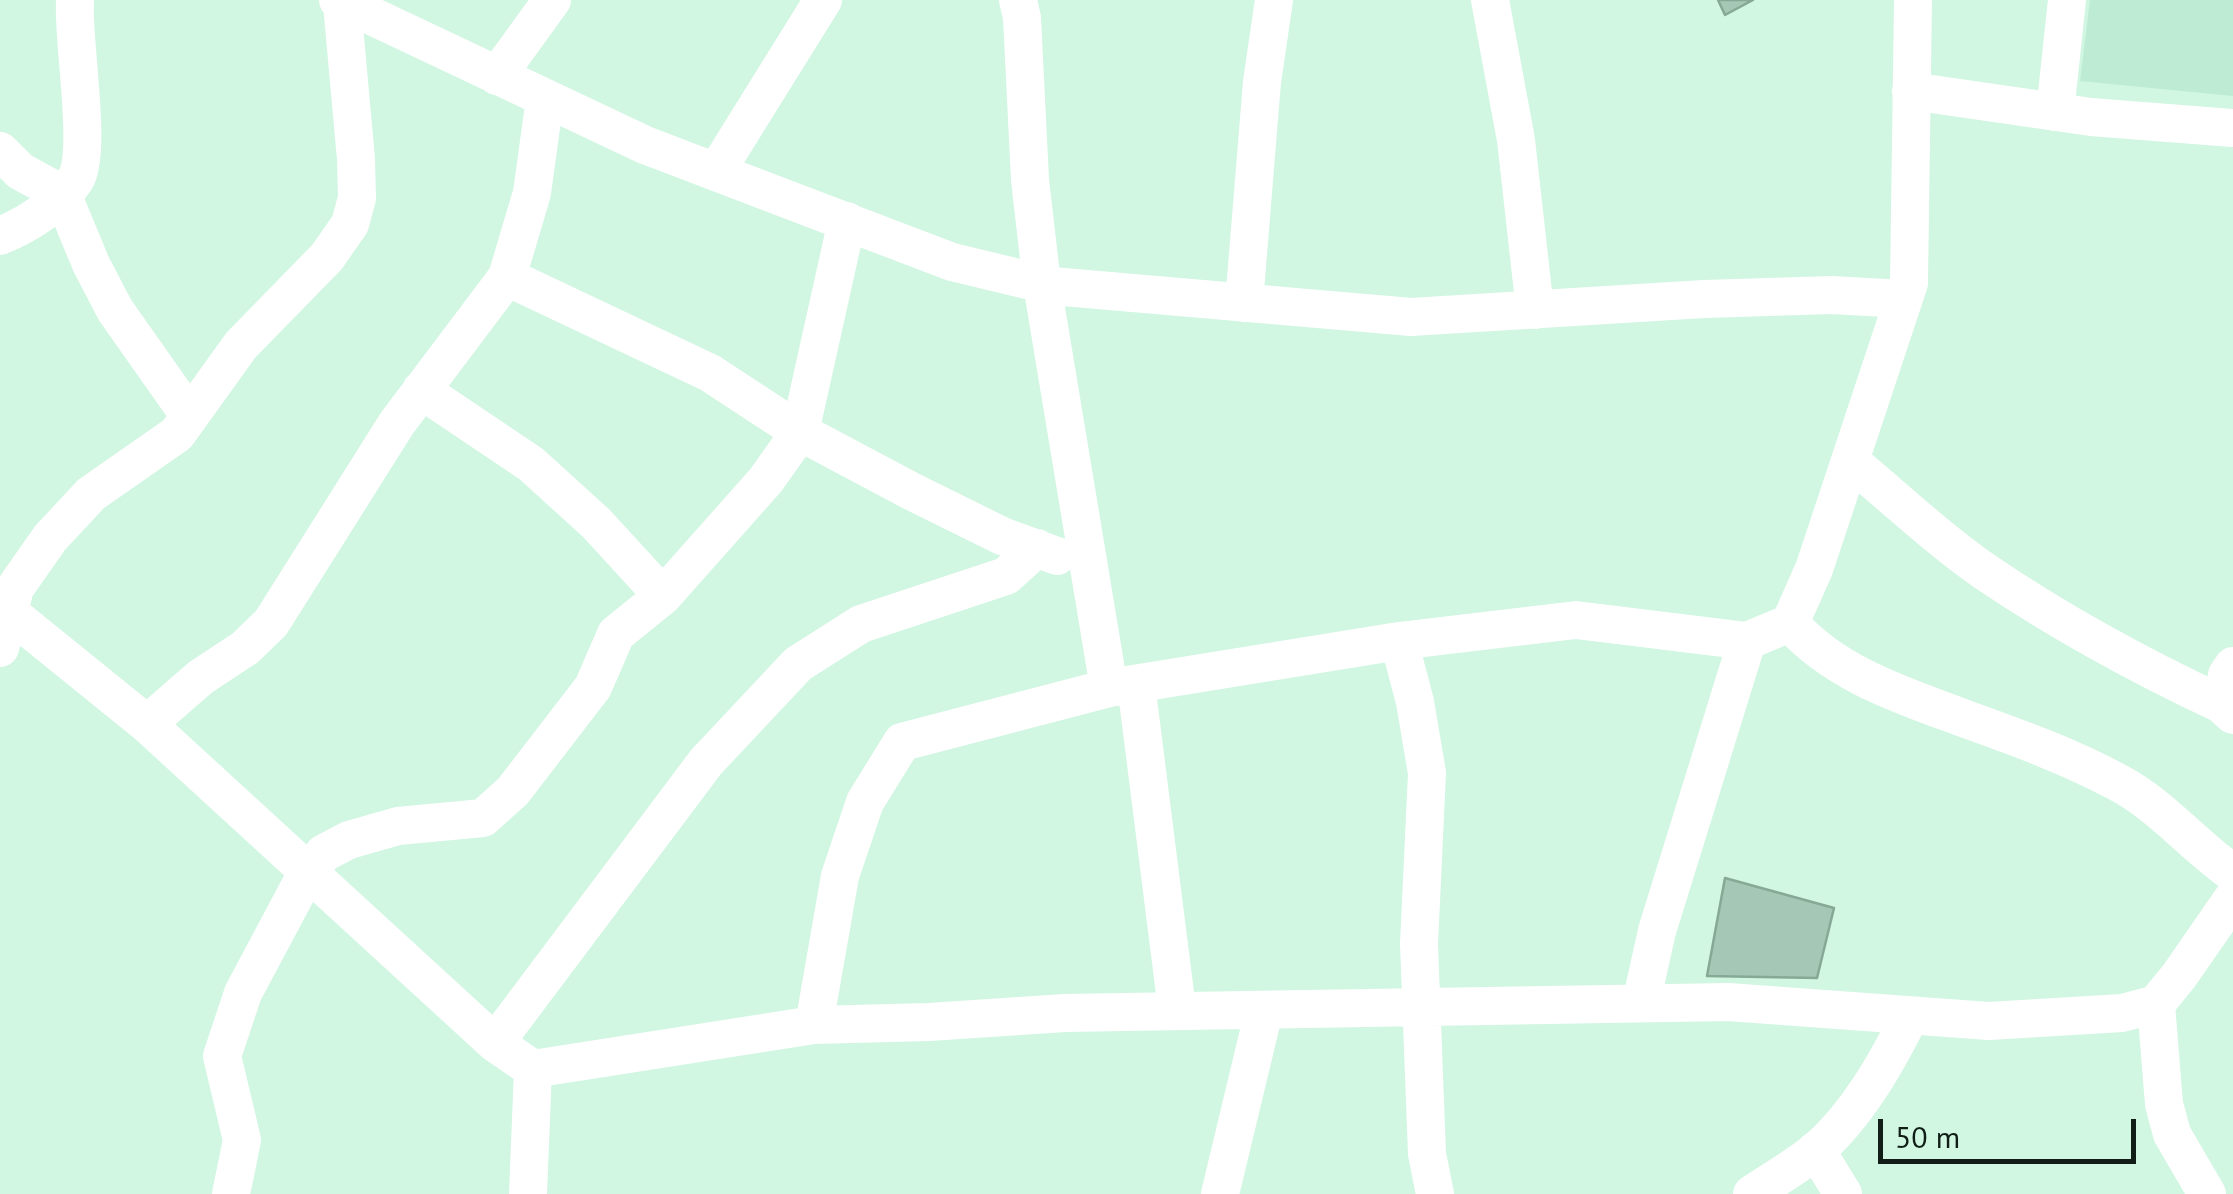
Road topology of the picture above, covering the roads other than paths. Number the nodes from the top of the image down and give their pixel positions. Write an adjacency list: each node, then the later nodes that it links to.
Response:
1 (75, 0): 17 (street)
2 (552, 0): 10 (street)
3 (823, 0): 16 (street)
4 (1018, 0): 21 (street)
5 (1274, 0): 23 (street)
6 (1490, 0): 24 (street)
7 (1912, 0): 11 (street)
8 (2067, 0): 13 (street)
9 (340, 2): 10 (street); 26 (street)
10 (497, 76): 12 (street)
11 (1911, 91): 13 (street); 22 (street)
12 (545, 98): 16 (street); 20 (street)
13 (2055, 112): 14 (street)
14 (2233, 128)
15 (0, 151): 17 (street)
16 (716, 172): 18 (street)
17 (62, 194): 19 (street); 26 (street)
18 (847, 221): 21 (street); 27 (street)
19 (0, 236)
20 (507, 277): 25 (street); 27 (street)
21 (1042, 284): 23 (street); 30 (street)
22 (1903, 298): 24 (street); 28 (street)
23 (1244, 303): 24 (street)
24 (1535, 310)
25 (421, 390): 31 (street); 40 (street)
26 (189, 415): 32 (street)
27 (800, 432): 29 (street); 31 (street)
28 (1850, 461): 33 (street); 39 (street)
29 (1036, 548): 30 (street); 51 (street)
30 (1088, 566): 38 (street)
31 (662, 596): 41 (street)
32 (4, 608): 36 (street); 40 (street)
33 (1790, 623): 35 (street); 42 (street)
34 (1399, 641): 35 (street); 38 (street); 46 (street)
35 (1747, 641): 44 (street)
36 (0, 648)
37 (2233, 666): 39 (street)
38 (1123, 686): 47 (street); 50 (street)
39 (2227, 709)
40 (147, 724): 41 (street)
41 (308, 872): 51 (street); 54 (street)
42 (2233, 873)
43 (2233, 898): 45 (street)
44 (1642, 1002): 46 (street); 49 (street)
45 (2156, 1004): 49 (street); 60 (street)
46 (1422, 1008): 48 (street); 57 (street)
47 (1177, 1009): 48 (street); 50 (street)
48 (1264, 1012): 56 (street)
49 (1910, 1016): 53 (street)
50 (814, 1025): 52 (street)
51 (495, 1043): 52 (street)
52 (533, 1069): 55 (street)
53 (1816, 1150): 58 (street); 59 (street)
54 (231, 1194)
55 (528, 1194)
56 (1220, 1194)
57 (1435, 1194)
58 (1752, 1194)
59 (1843, 1194)
60 (2208, 1194)

